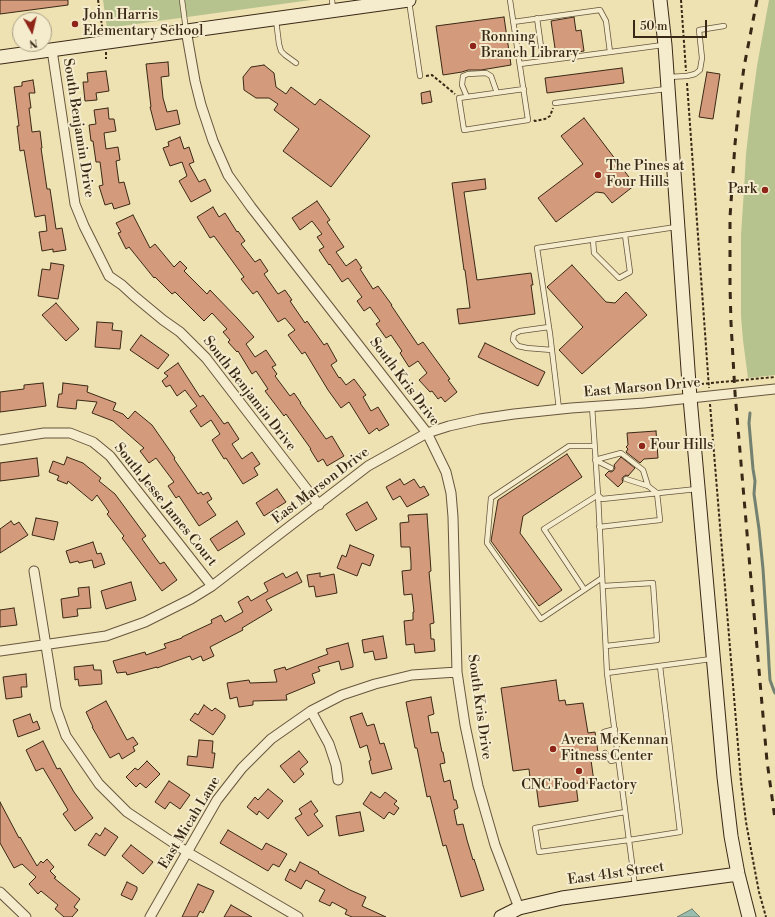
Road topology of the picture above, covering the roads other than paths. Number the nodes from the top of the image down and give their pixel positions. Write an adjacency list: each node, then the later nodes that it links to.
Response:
1 (182, 0): 10 (lane)
2 (409, 0): 5 (main road); 19 (lane)
3 (510, 0): 8 (lane)
4 (660, 0): 11 (main road)
5 (333, 5): 6 (main road)
6 (275, 18): 10 (main road); 17 (lane)
7 (537, 18): 8 (lane); 14 (lane); 16 (lane)
8 (513, 22): 18 (lane)
9 (724, 26): 20 (lane)
10 (186, 30): 12 (main road); 34 (street, South Kris Drive)
11 (665, 45): 14 (lane); 20 (main road)
12 (52, 50): 44 (street, South Benjamin Drive)
13 (37, 52): 15 (main road)
14 (610, 52): 16 (lane)
15 (0, 57)
16 (543, 61): 18 (lane)
17 (296, 63)
18 (520, 64): 21 (lane)
19 (420, 76)
20 (667, 83): 24 (lane); 25 (main road)
21 (524, 89): 22 (lane); 23 (lane)
22 (497, 93): 23 (lane); 23 (lane)
23 (467, 97)
24 (555, 103)
25 (678, 226): 26 (lane); 31 (main road)
26 (625, 234): 27 (lane); 27 (lane)
27 (593, 240): 28 (lane)
28 (549, 327): 29 (lane); 29 (lane)
29 (552, 350): 33 (lane)
30 (775, 389): 31 (street, East Marson Drive)
31 (690, 392): 32 (street, East Marson Drive); 41 (main road)
32 (592, 406): 33 (street, East Marson Drive); 36 (lane)
33 (559, 409): 34 (street, East Marson Drive)
34 (427, 433): 44 (street, East Marson Drive); 56 (street, South Kris Drive)
35 (0, 440): 48 (street, South Jesse James Court)
36 (594, 446): 37 (lane); 50 (lane)
37 (595, 460): 38 (lane); 40 (lane); 43 (lane)
38 (611, 468)
39 (626, 479): 40 (lane)
40 (648, 486): 42 (lane)
41 (698, 489): 42 (lane); 54 (main road)
42 (658, 493): 43 (lane); 45 (lane)
43 (598, 495): 45 (lane); 50 (lane)
44 (319, 505): 48 (street, East Marson Drive)
45 (600, 527): 47 (lane)
46 (34, 571): 51 (street)
47 (602, 578): 49 (lane); 50 (lane)
48 (212, 586): 51 (street, East Marson Drive)
49 (603, 586): 52 (lane); 52 (lane)
50 (584, 590)
51 (46, 644): 53 (street, East Marson Drive); 66 (street)
52 (606, 646): 57 (lane)
53 (0, 652)
54 (713, 658): 55 (lane); 67 (main road)
55 (660, 666): 57 (lane); 65 (lane)
56 (457, 672): 58 (street, East Micah Lane); 70 (street, South Kris Drive)
57 (607, 673): 59 (lane)
58 (311, 712): 63 (street); 66 (street, East Micah Lane)
59 (615, 729): 60 (lane); 62 (lane)
60 (604, 743)
61 (605, 753): 62 (lane)
62 (619, 759): 64 (lane)
63 (338, 780)
64 (626, 812): 65 (lane); 65 (lane)
65 (629, 840): 68 (lane)
66 (187, 852): 72 (street, East Micah Lane); 73 (street)
67 (738, 874): 68 (main road, East 41st Street); 75 (main road)
68 (635, 888): 70 (main road, East 41st Street)
69 (0, 892): 71 (street)
70 (519, 908): 74 (main road, East 41st Street)
71 (26, 917)
72 (150, 917)
73 (298, 917)
74 (501, 917)
75 (749, 917)

